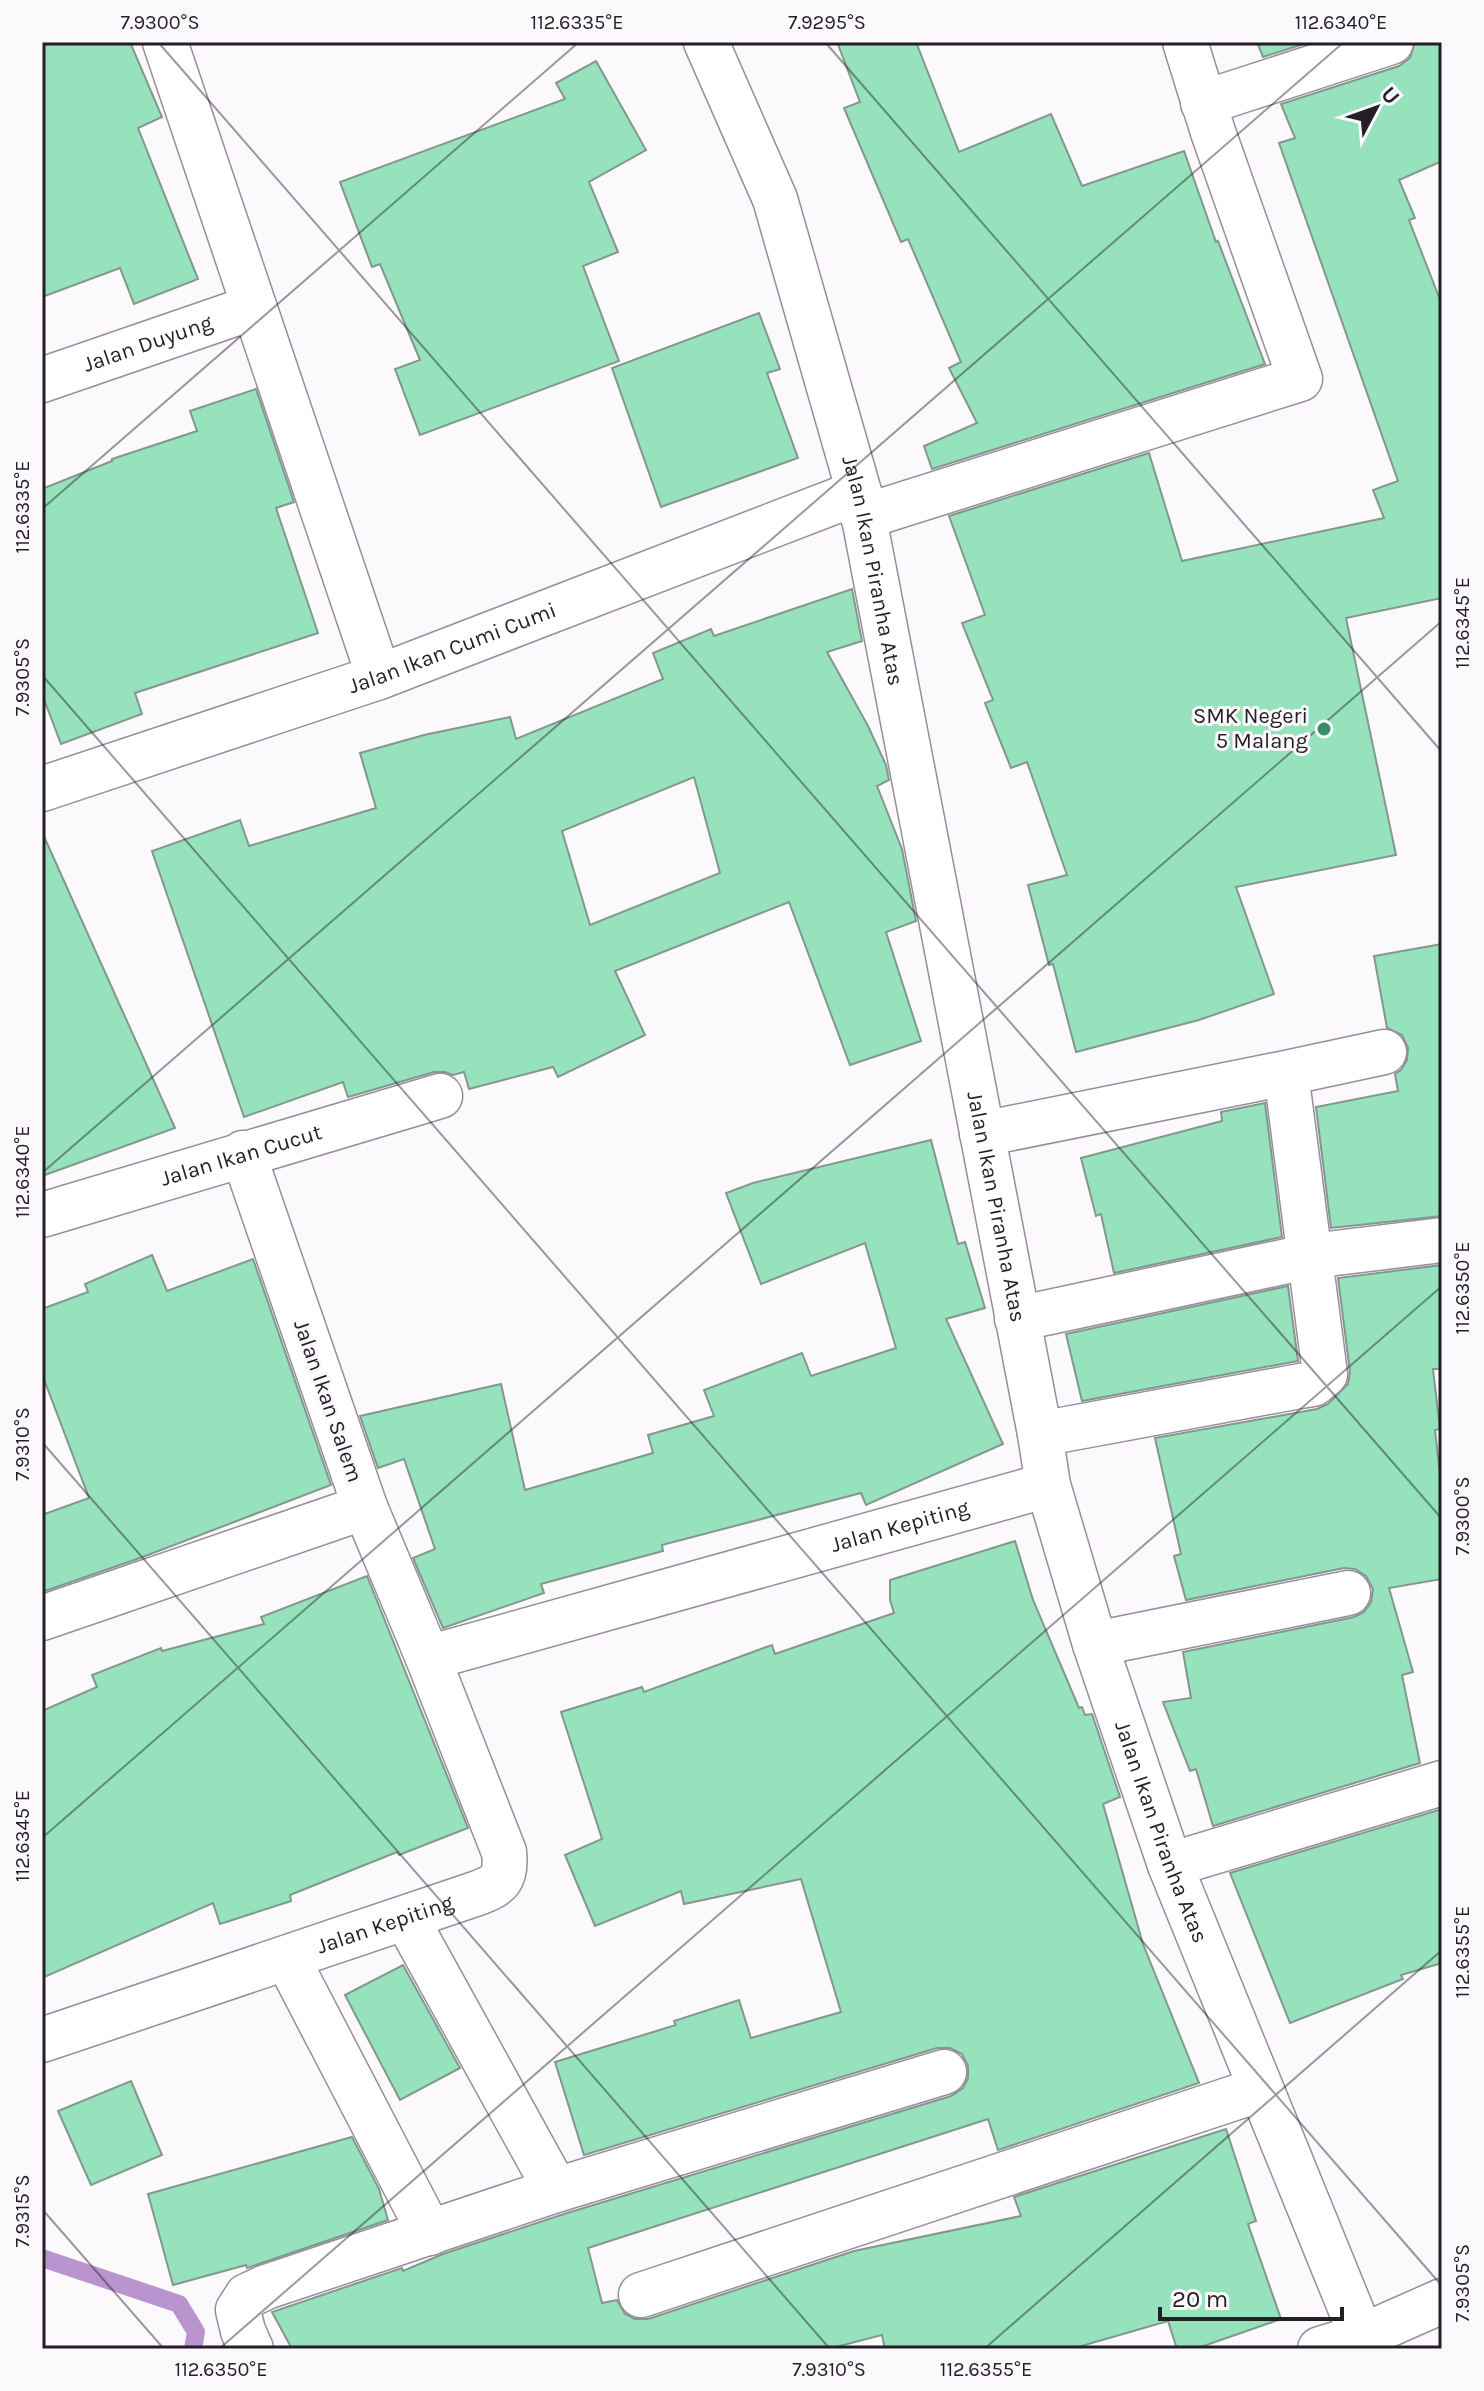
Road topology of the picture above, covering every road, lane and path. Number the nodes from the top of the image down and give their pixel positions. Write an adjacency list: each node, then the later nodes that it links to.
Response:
1 (165, 42): 6 (street)
2 (706, 42): 8 (street, Jalan Ikan Piranha Atas)
3 (1185, 42): 5 (street)
4 (1391, 42): 5 (street)
5 (1203, 103): 8 (street, Jalan Ikan Cumi Cumi)
6 (254, 307): 7 (street, Jalan Duyung); 9 (street)
7 (42, 380)
8 (861, 504): 9 (street, Jalan Ikan Cumi Cumi); 14 (street, Jalan Ikan Piranha Atas)
9 (379, 677): 10 (street, Jalan Ikan Cumi Cumi)
10 (42, 789)
11 (1384, 1052): 12 (street)
12 (1286, 1073): 14 (street); 18 (street)
13 (440, 1096): 15 (street, Jalan Ikan Cucut)
14 (982, 1134): 19 (street, Jalan Ikan Piranha Atas)
15 (243, 1153): 16 (street, Jalan Ikan Cucut); 22 (street, Jalan Ikan Salem)
16 (42, 1215)
17 (1442, 1240): 18 (street)
18 (1311, 1256): 19 (street); 20 (street)
19 (1017, 1319): 20 (street, Jalan Ikan Piranha Atas)
20 (1040, 1434): 21 (street, Jalan Ikan Piranha Atas)
21 (1048, 1485): 25 (street, Jalan Ikan Piranha Atas); 26 (street, Jalan Kepiting)
22 (365, 1507): 24 (street, Jalan Ikan Salem); 26 (street, Jalan Kepiting)
23 (1348, 1593): 25 (street)
24 (42, 1618)
25 (1095, 1644): 28 (street, Jalan Ikan Piranha Atas)
26 (428, 1658): 29 (street, Jalan Kepiting)
27 (1442, 1783): 28 (street)
28 (1170, 1865): 33 (street, Jalan Ikan Piranha Atas)
29 (406, 1918): 30 (street, Jalan Kepiting); 34 (street)
30 (287, 1958): 31 (street, Jalan Kepiting); 35 (street)
31 (42, 2040)
32 (944, 2072): 34 (street)
33 (1261, 2089): 36 (street); 38 (street, Jalan Ikan Piranha Atas)
34 (556, 2190): 35 (street)
35 (430, 2233): 39 (street)
36 (641, 2295)
37 (1442, 2301): 38 (street)
38 (1365, 2342): 40 (street)
39 (251, 2349)
40 (1320, 2349)

